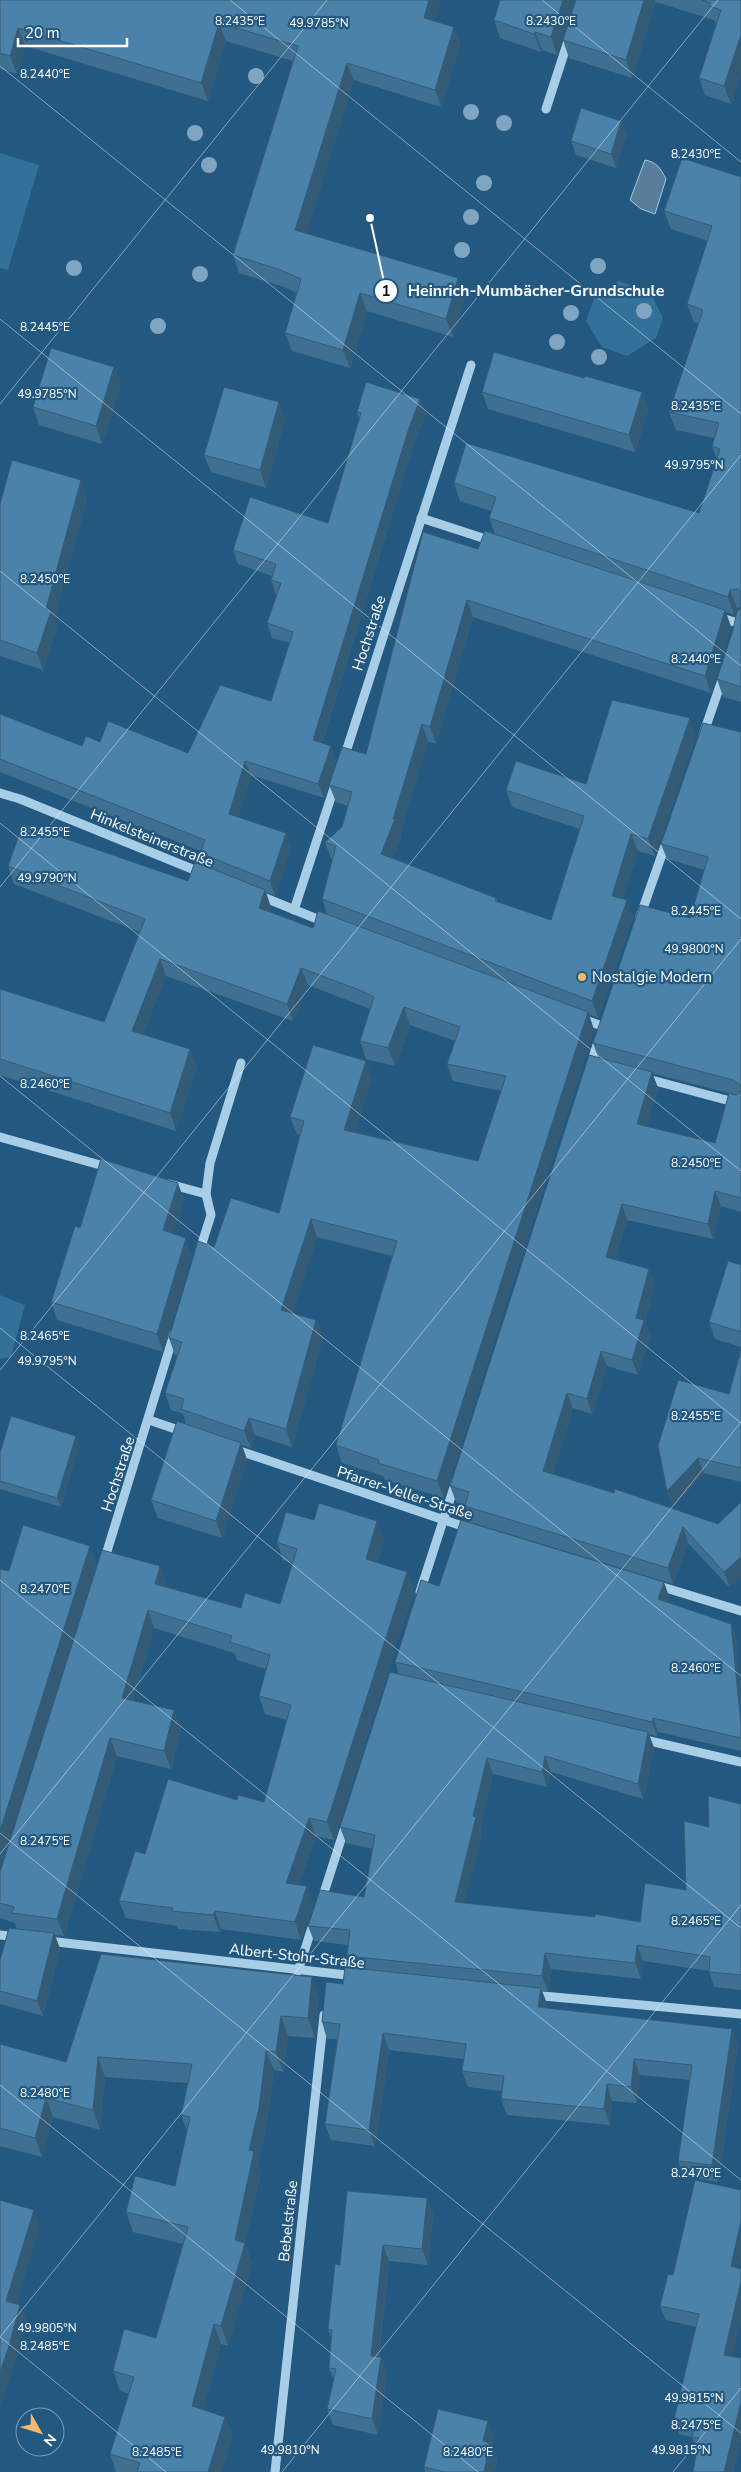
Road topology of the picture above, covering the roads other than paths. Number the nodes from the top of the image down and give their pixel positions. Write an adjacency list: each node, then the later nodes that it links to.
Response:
1 (573, 27): 2 (street)
2 (546, 109)
3 (471, 365): 4 (street, Hochstraße)
4 (421, 518): 5 (street); 15 (street, Hochstraße)
5 (505, 546)
6 (741, 612): 8 (street)
7 (711, 614): 8 (street)
8 (739, 626)
9 (727, 664): 10 (street)
10 (699, 748)
11 (0, 793): 13 (street, Hinkelsteinerstraße)
12 (670, 832): 16 (street)
13 (212, 877)
14 (249, 892): 15 (street)
15 (294, 910): 17 (street)
16 (638, 924)
17 (336, 926)
18 (575, 1016): 20 (street)
19 (606, 1017): 20 (street)
20 (602, 1026): 22 (street)
21 (241, 1063): 28 (street)
22 (593, 1067)
23 (638, 1076): 24 (street)
24 (741, 1104)
25 (0, 1137): 26 (street)
26 (122, 1170)
27 (159, 1181): 28 (street)
28 (206, 1194): 29 (street)
29 (197, 1262)
30 (176, 1328): 31 (street, Hochstraße)
31 (149, 1420): 32 (street); 37 (street, Hochstraße)
32 (195, 1436)
33 (222, 1445): 35 (street, Pfarrer-Veller-Straße)
34 (458, 1473): 35 (street)
35 (443, 1520): 36 (street, Pfarrer-Veller-Straße); 39 (street)
36 (481, 1532)
37 (101, 1571)
38 (642, 1581): 40 (street)
39 (416, 1605)
40 (741, 1611)
41 (634, 1737): 42 (street)
42 (741, 1762)
43 (350, 1810): 45 (street)
44 (0, 1935): 45 (street, Albert-Stohr-Straße)
45 (298, 1971): 46 (street, Albert-Stohr-Straße)
46 (369, 1978)
47 (527, 1994): 49 (street)
48 (325, 2004): 50 (street, Bebelstraße)
49 (741, 2014)
50 (276, 2472)

